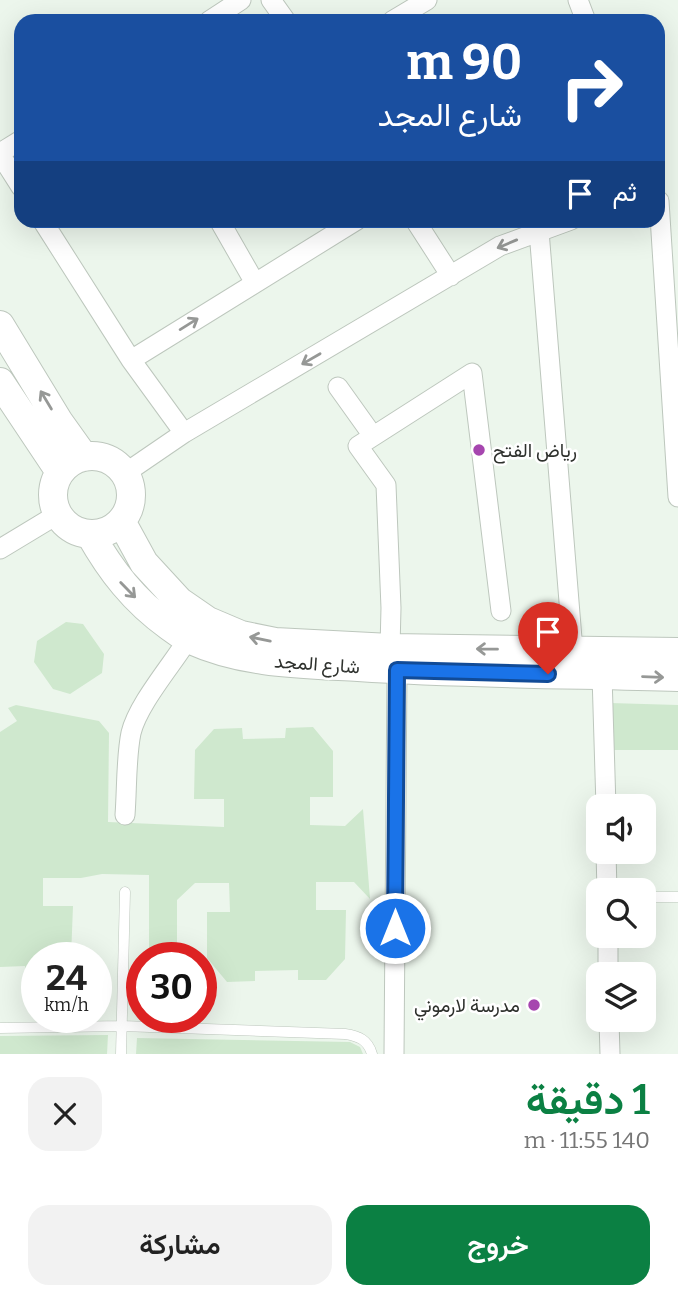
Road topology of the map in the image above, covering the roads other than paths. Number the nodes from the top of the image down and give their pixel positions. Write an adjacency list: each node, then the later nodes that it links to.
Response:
1 (241, 0): 3 (street)
2 (427, 0): 4 (street)
3 (220, 14)
4 (404, 14)
5 (0, 153): 6 (street)
6 (14, 176)
7 (665, 200): 18 (street)
8 (48, 228): 17 (street)
9 (224, 228): 15 (street)
10 (344, 228): 15 (street)
11 (420, 228): 14 (street)
12 (548, 228): 13 (street)
13 (539, 231): 14 (street, one-way to 14); 33 (street)
14 (451, 276): 21 (street, one-way to 21)
15 (255, 283): 17 (street, one-way to 15)
16 (0, 325): 23 (main road, one-way to 16)
17 (131, 360): 21 (street)
18 (674, 378): 26 (street)
19 (0, 382): 24 (main road)
20 (338, 387): 22 (street)
21 (184, 433): 25 (street)
22 (373, 436): 31 (street); 35 (street)
23 (84, 457): 24 (main road); 25 (main road)
24 (60, 472): 27 (main road)
25 (124, 474): 28 (main road)
26 (678, 497)
27 (58, 514): 29 (main road); 30 (street)
28 (121, 521): 29 (main road); 35 (main road, شارع المجد, one-way to 28)
29 (90, 534): 32 (main road, شارع المجد, one-way to 32)
30 (0, 549)
31 (501, 611)
32 (188, 639): 35 (main road, شارع المجد); 39 (street)
33 (573, 651): 34 (main road, شارع المجد); 35 (main road, شارع المجد, one-way to 35)
34 (678, 652)
35 (393, 659): 36 (main road, شارع المجد); 48 (street)
36 (602, 675): 37 (main road, شارع المجد, one-way to 37); 38 (street)
37 (678, 677)
38 (606, 794)
39 (125, 814)
40 (125, 892): 43 (lane)
41 (656, 897): 42 (lane)
42 (678, 897)
43 (122, 1026): 44 (lane); 46 (lane); 47 (lane)
44 (0, 1028)
45 (609, 1032): 49 (street)
46 (121, 1054)
47 (372, 1054)
48 (394, 1054)
49 (610, 1054)

